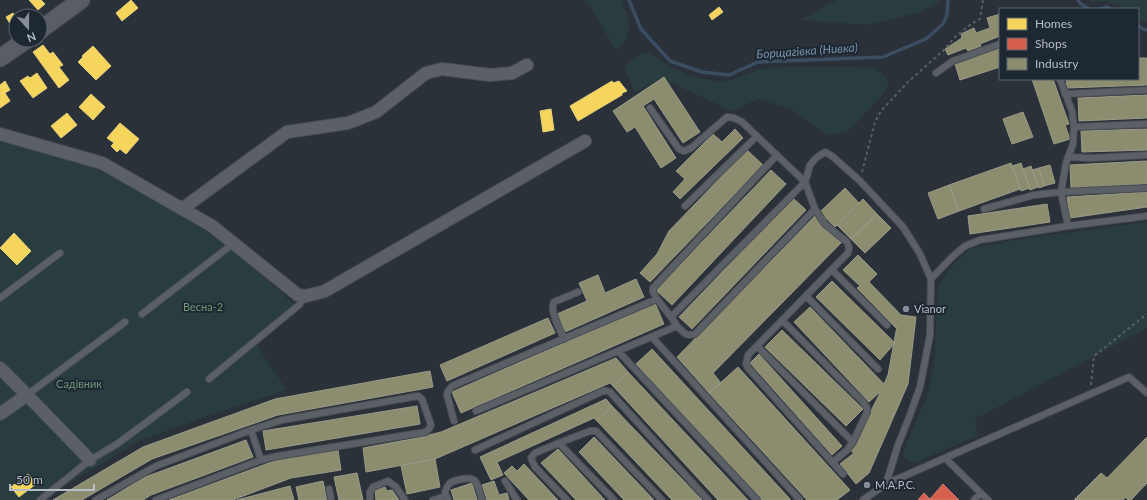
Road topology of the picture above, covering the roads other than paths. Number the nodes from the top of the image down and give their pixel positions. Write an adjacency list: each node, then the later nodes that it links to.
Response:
1 (81, 0): 2 (main road)
2 (48, 24)
3 (999, 44): 7 (lane)
4 (14, 48): 5 (main road)
5 (0, 58)
6 (527, 65): 24 (street)
7 (936, 73)
8 (1060, 80): 10 (lane)
9 (1147, 90): 10 (lane)
10 (1065, 94): 13 (lane)
11 (650, 108): 15 (lane)
12 (1147, 124): 13 (lane)
13 (1074, 128): 19 (lane)
14 (0, 134): 24 (street)
15 (757, 136): 17 (lane); 23 (lane)
16 (585, 141): 34 (street)
17 (777, 155): 20 (lane); 37 (lane)
18 (1147, 155): 19 (lane)
19 (1068, 157): 22 (lane)
20 (805, 182): 25 (lane); 32 (lane); 39 (lane)
21 (1147, 188): 22 (lane)
22 (1061, 192): 26 (lane); 28 (lane)
23 (685, 206)
24 (182, 209): 29 (street)
25 (815, 209): 31 (lane); 43 (lane)
26 (984, 209)
27 (1147, 216): 28 (lane)
28 (1068, 226): 32 (lane)
29 (234, 243): 34 (street); 38 (lane)
30 (60, 253): 36 (lane)
31 (832, 270): 35 (lane); 42 (lane)
32 (931, 279): 67 (lane)
33 (578, 292): 45 (lane)
34 (306, 296): 50 (lane)
35 (806, 296): 40 (lane); 49 (lane)
36 (0, 298)
37 (658, 299): 39 (lane); 45 (lane)
38 (142, 314)
39 (671, 317): 43 (lane)
40 (782, 320): 46 (lane); 58 (lane)
41 (125, 322): 53 (lane)
42 (888, 325)
43 (677, 326): 44 (lane)
44 (652, 337): 47 (lane); 85 (lane)
45 (564, 339): 56 (lane)
46 (757, 346): 58 (lane); 64 (lane)
47 (618, 351): 54 (lane); 84 (lane)
48 (0, 368): 53 (street)
49 (878, 368)
50 (209, 379)
51 (187, 392): 62 (lane)
52 (1147, 394): 61 (lane)
53 (27, 395): 55 (street); 62 (street)
54 (476, 411)
55 (0, 414)
56 (454, 421)
57 (251, 430): 63 (lane); 63 (lane); 72 (lane)
58 (852, 442): 64 (lane)
59 (559, 443): 80 (lane); 81 (lane); 82 (lane)
60 (474, 450): 83 (lane)
61 (945, 458): 67 (lane); 69 (lane)
62 (90, 460): 71 (lane)
63 (261, 460): 73 (lane)
64 (833, 462): 65 (lane)
65 (843, 474)
66 (505, 481): 79 (lane)
67 (886, 484): 86 (lane)
68 (329, 489): 74 (lane)
69 (980, 493): 87 (lane); 88 (lane)
70 (447, 498): 77 (lane); 78 (lane)
71 (40, 500)
72 (96, 500)
73 (156, 500)
74 (331, 500)
75 (370, 500): 76 (lane)
76 (405, 500)
77 (433, 500)
78 (482, 500)
79 (517, 500)
80 (567, 500)
81 (614, 500)
82 (662, 500)
83 (708, 500)
84 (757, 500)
85 (800, 500)
86 (864, 500)
87 (974, 500)
88 (988, 500)

